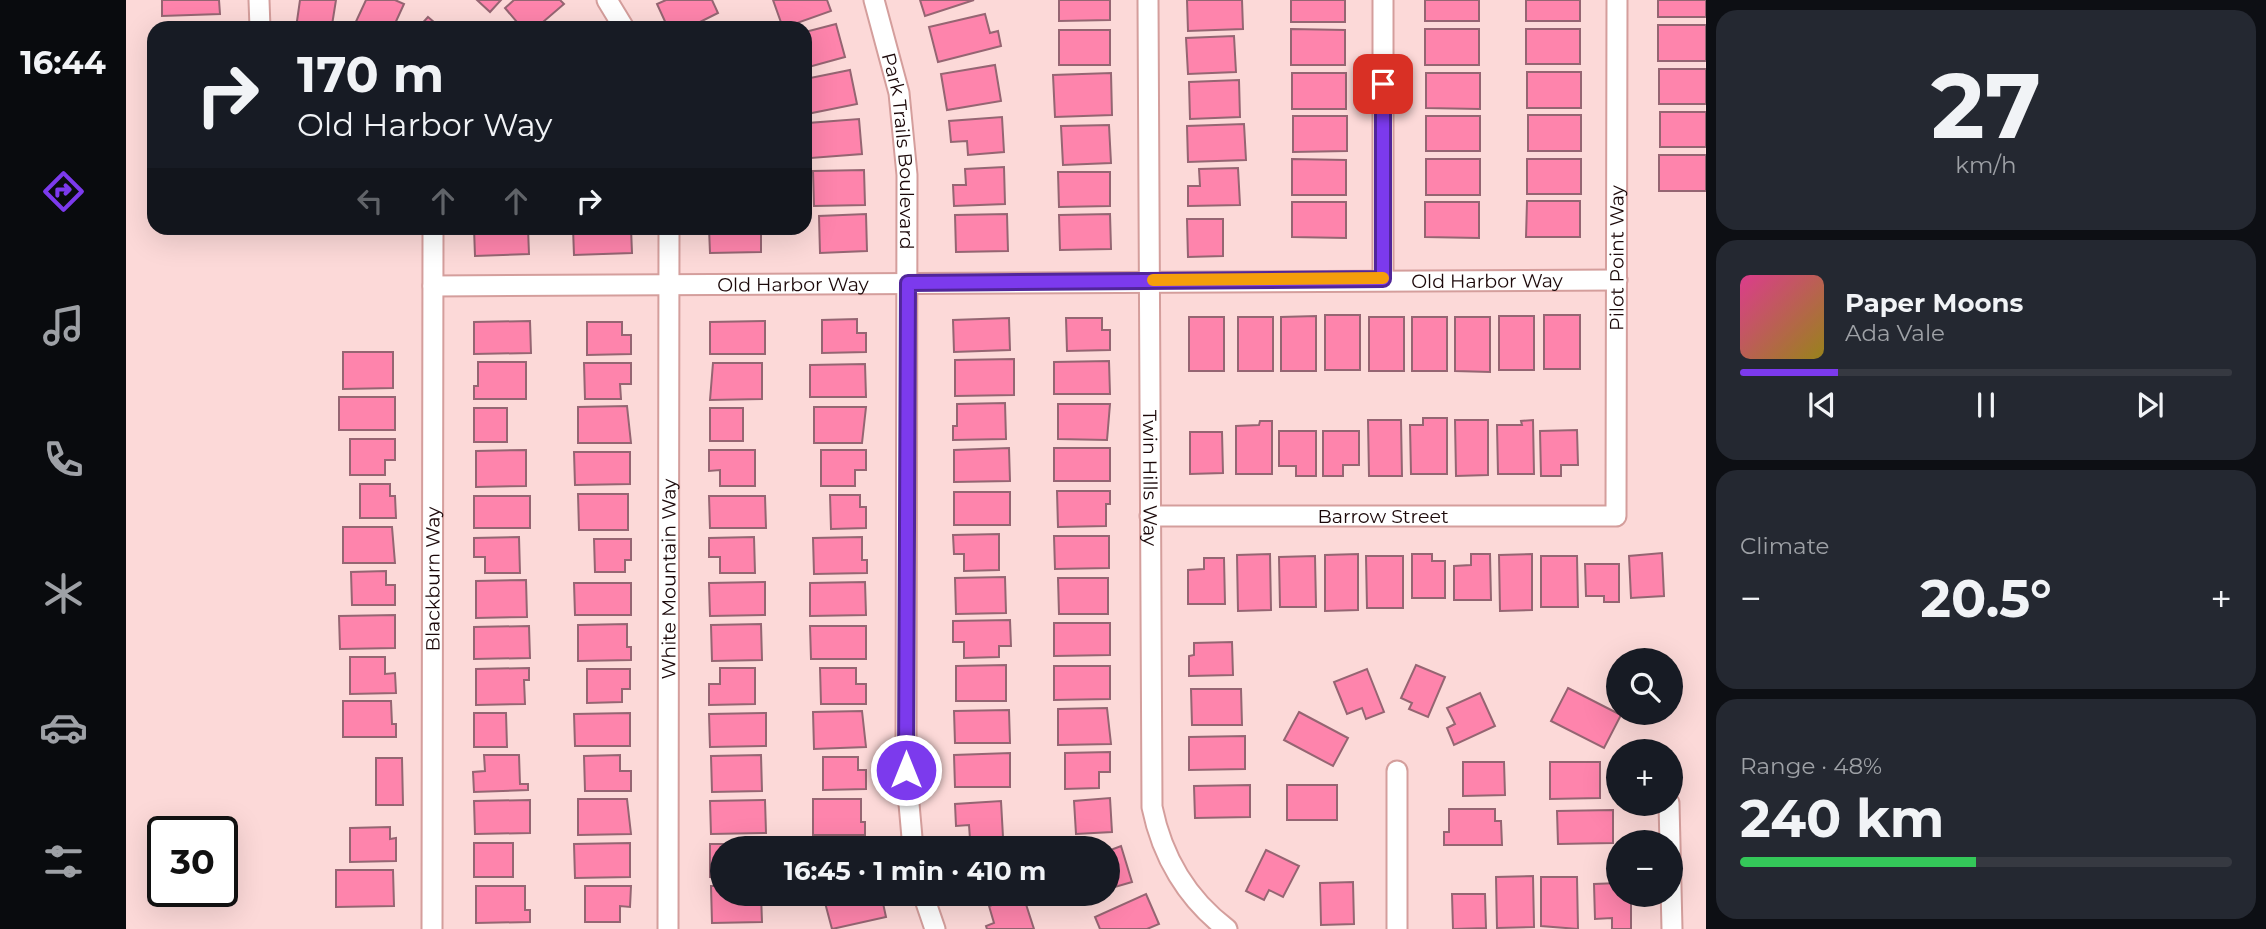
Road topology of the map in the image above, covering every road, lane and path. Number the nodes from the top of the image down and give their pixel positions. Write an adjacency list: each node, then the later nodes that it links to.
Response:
1 (259, 0): 7 (street)
2 (607, 0): 8 (street)
3 (874, 0): 14 (street, Park Trails Boulevard)
4 (1148, 0): 12 (street, Twin Hills Way)
5 (1383, 0): 11 (street)
6 (1617, 0): 13 (street, Pilot Point Way)
7 (260, 21)
8 (620, 21)
9 (433, 235): 16 (street, Blackburn Way)
10 (669, 235): 15 (street, White Mountain Way)
11 (1383, 279): 12 (street, Old Harbor Way); 13 (street, Old Harbor Way)
12 (1148, 280): 14 (street, Old Harbor Way); 17 (street, Twin Hills Way)
13 (1616, 280): 18 (street, Pilot Point Way)
14 (908, 283): 15 (street, Old Harbor Way); 21 (street, Park Trails Boulevard)
15 (669, 284): 16 (street, Old Harbor Way); 24 (street, White Mountain Way)
16 (433, 286): 23 (street, Blackburn Way)
17 (1150, 516): 18 (street, Barrow Street); 26 (street, Twin Hills Way)
18 (1616, 516)
19 (1398, 771): 27 (street)
20 (1668, 816): 28 (street)
21 (912, 836)
22 (927, 906): 25 (street)
23 (432, 929)
24 (668, 929)
25 (935, 929)
26 (1227, 929)
27 (1397, 929)
28 (1672, 929)

